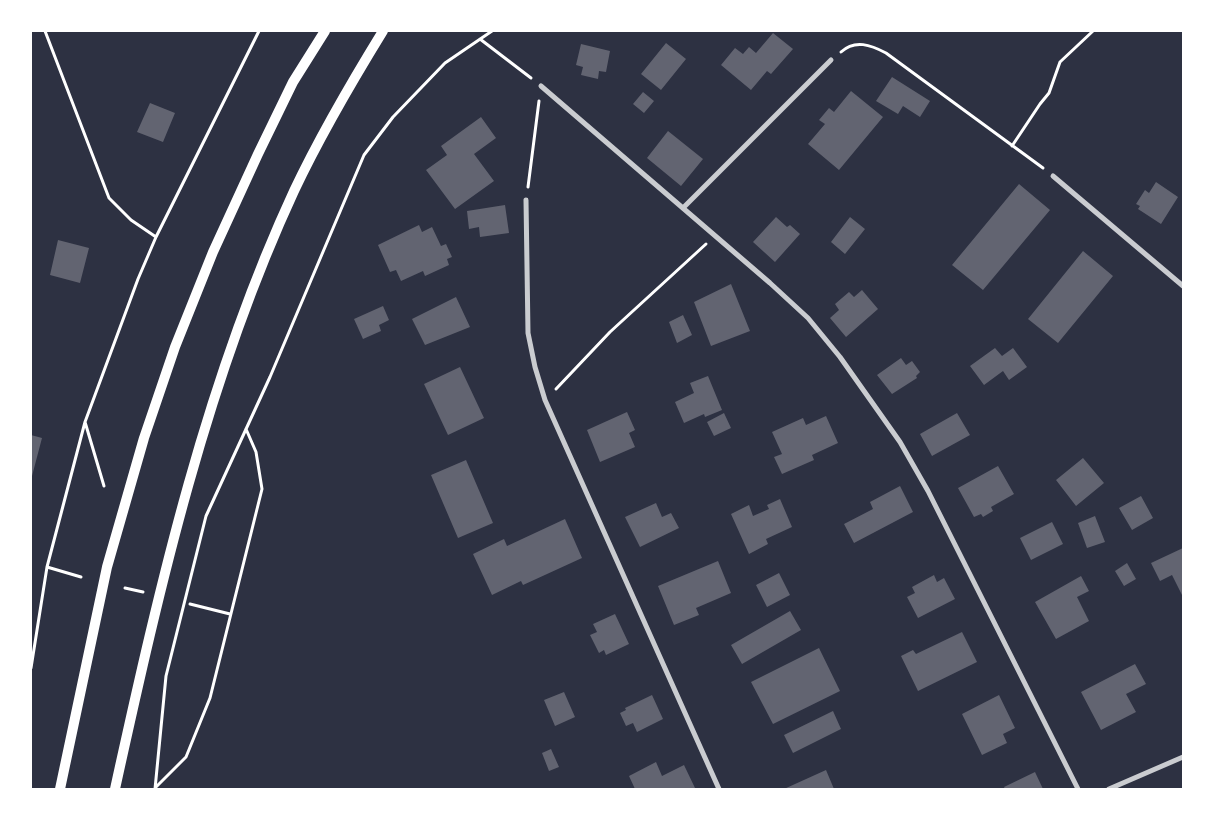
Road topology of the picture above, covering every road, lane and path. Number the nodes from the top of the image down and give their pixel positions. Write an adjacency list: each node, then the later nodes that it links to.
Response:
1 (45, 31): 15 (path)
2 (259, 31): 15 (path)
3 (325, 31): 30 (main road)
4 (383, 31): 31 (main road)
5 (492, 31): 7 (path)
6 (1093, 31): 10 (path)
7 (480, 39): 9 (path); 19 (path)
8 (831, 60): 10 (path); 13 (street)
9 (541, 86): 12 (path); 13 (street)
10 (1012, 146): 11 (path)
11 (1054, 176): 16 (street)
12 (526, 200): 17 (street)
13 (683, 208): 14 (street)
14 (715, 236): 17 (path); 33 (street)
15 (156, 237): 18 (path)
16 (1183, 286)
17 (546, 400): 32 (street)
18 (84, 422): 20 (path); 21 (path)
19 (246, 429): 26 (path); 29 (path)
20 (104, 486)
21 (47, 568): 22 (path); 27 (path)
22 (81, 577)
23 (125, 588): 24 (path)
24 (142, 592)
25 (190, 604): 26 (path)
26 (230, 614): 29 (path)
27 (31, 668)
28 (1183, 757): 34 (street)
29 (156, 788)
30 (60, 789)
31 (115, 789)
32 (719, 789)
33 (1078, 789)
34 (1109, 789)

